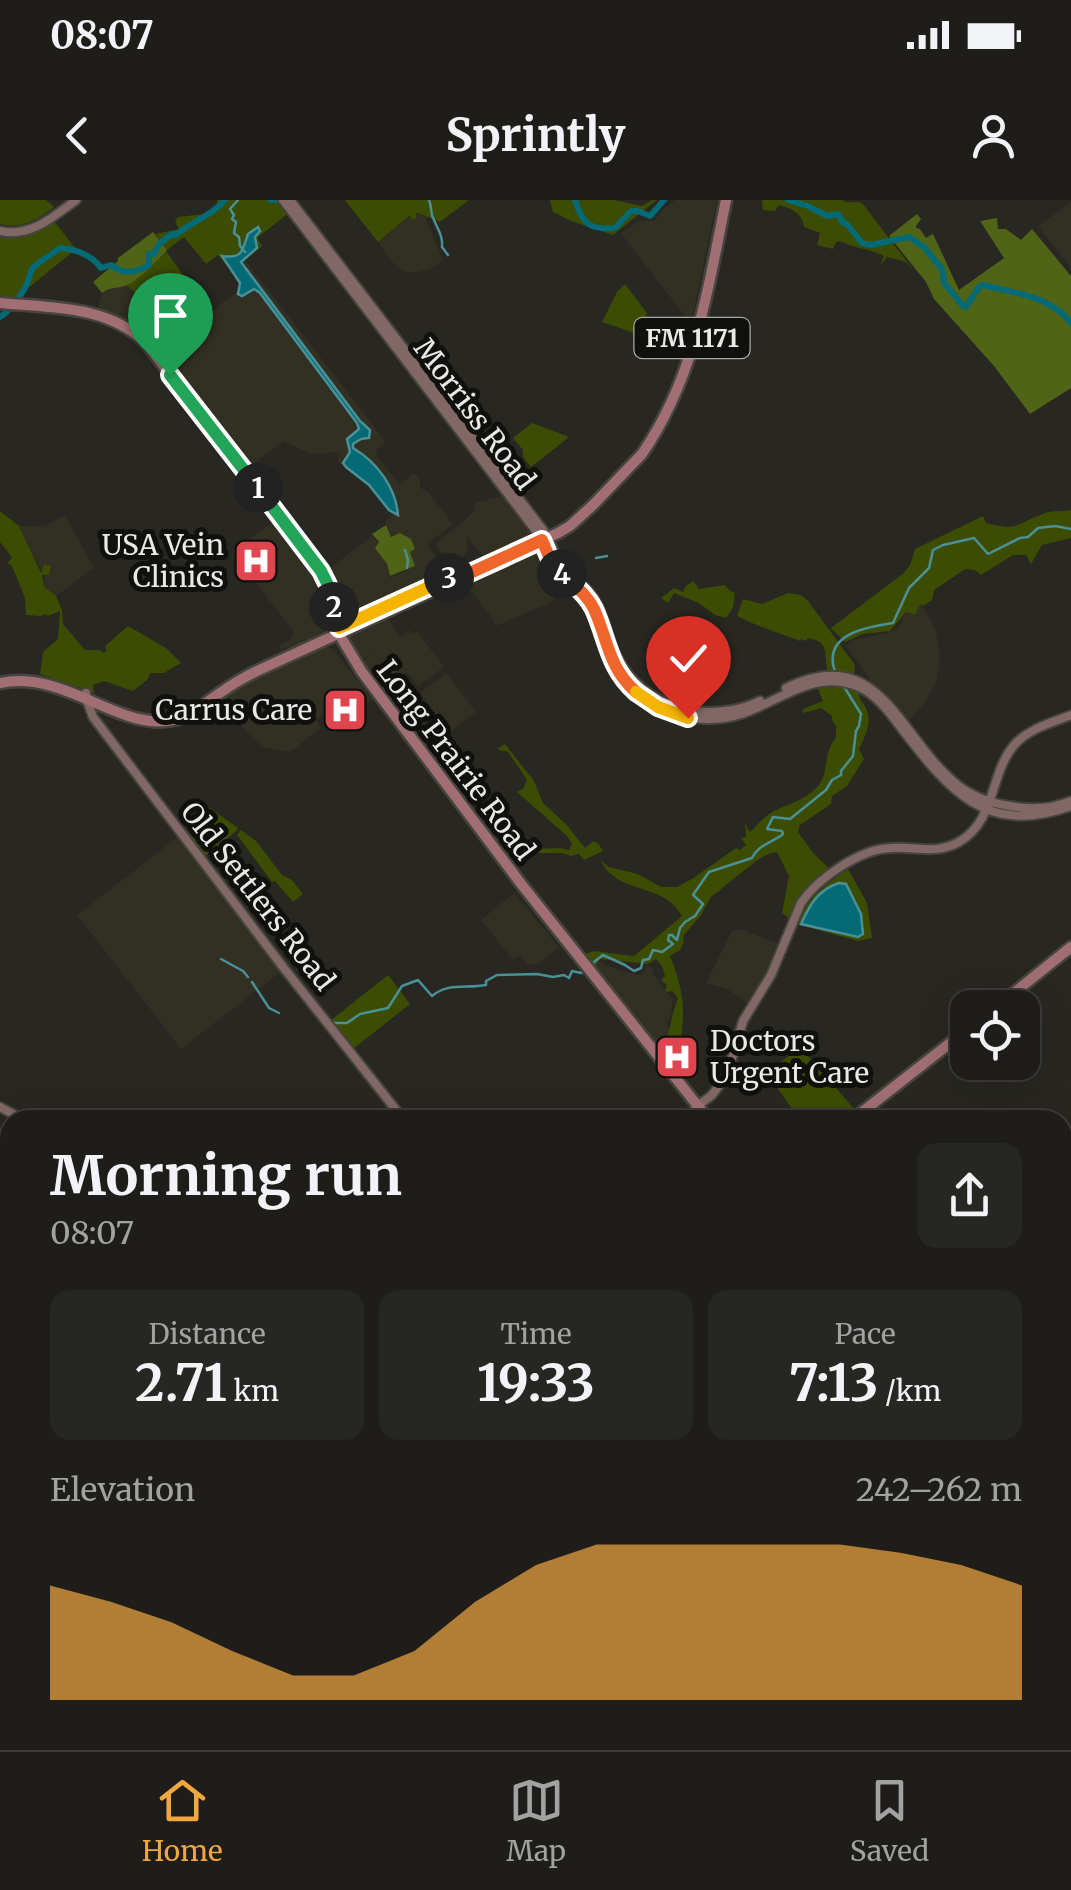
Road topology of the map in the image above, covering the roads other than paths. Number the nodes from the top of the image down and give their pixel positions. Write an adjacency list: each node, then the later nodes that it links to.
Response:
1 (67, 200): 5 (main road)
2 (76, 200): 5 (main road)
3 (723, 200): 8 (main road, FM 1171)
4 (288, 202): 8 (main road, Morriss Road)
5 (42, 222): 6 (main road)
6 (0, 230)
7 (0, 305): 9 (main road, Long Prairie Road)
8 (544, 537): 9 (main road, FM 1171); 14 (main road, Morriss Road)
9 (337, 632): 11 (main road, FM 1171); 20 (main road, Long Prairie Road)
10 (0, 681): 11 (main road, FM 1171)
11 (86, 696): 19 (main road, Old Settlers Road)
12 (1071, 717): 14 (main road)
13 (1071, 804): 14 (main road, Morriss Road)
14 (990, 806): 21 (main road)
15 (1071, 950): 16 (main road)
16 (1021, 990)
17 (950, 1046): 22 (main road)
18 (950, 1047): 23 (main road)
19 (396, 1110)
20 (699, 1110)
21 (704, 1110)
22 (865, 1110)
23 (872, 1110)

